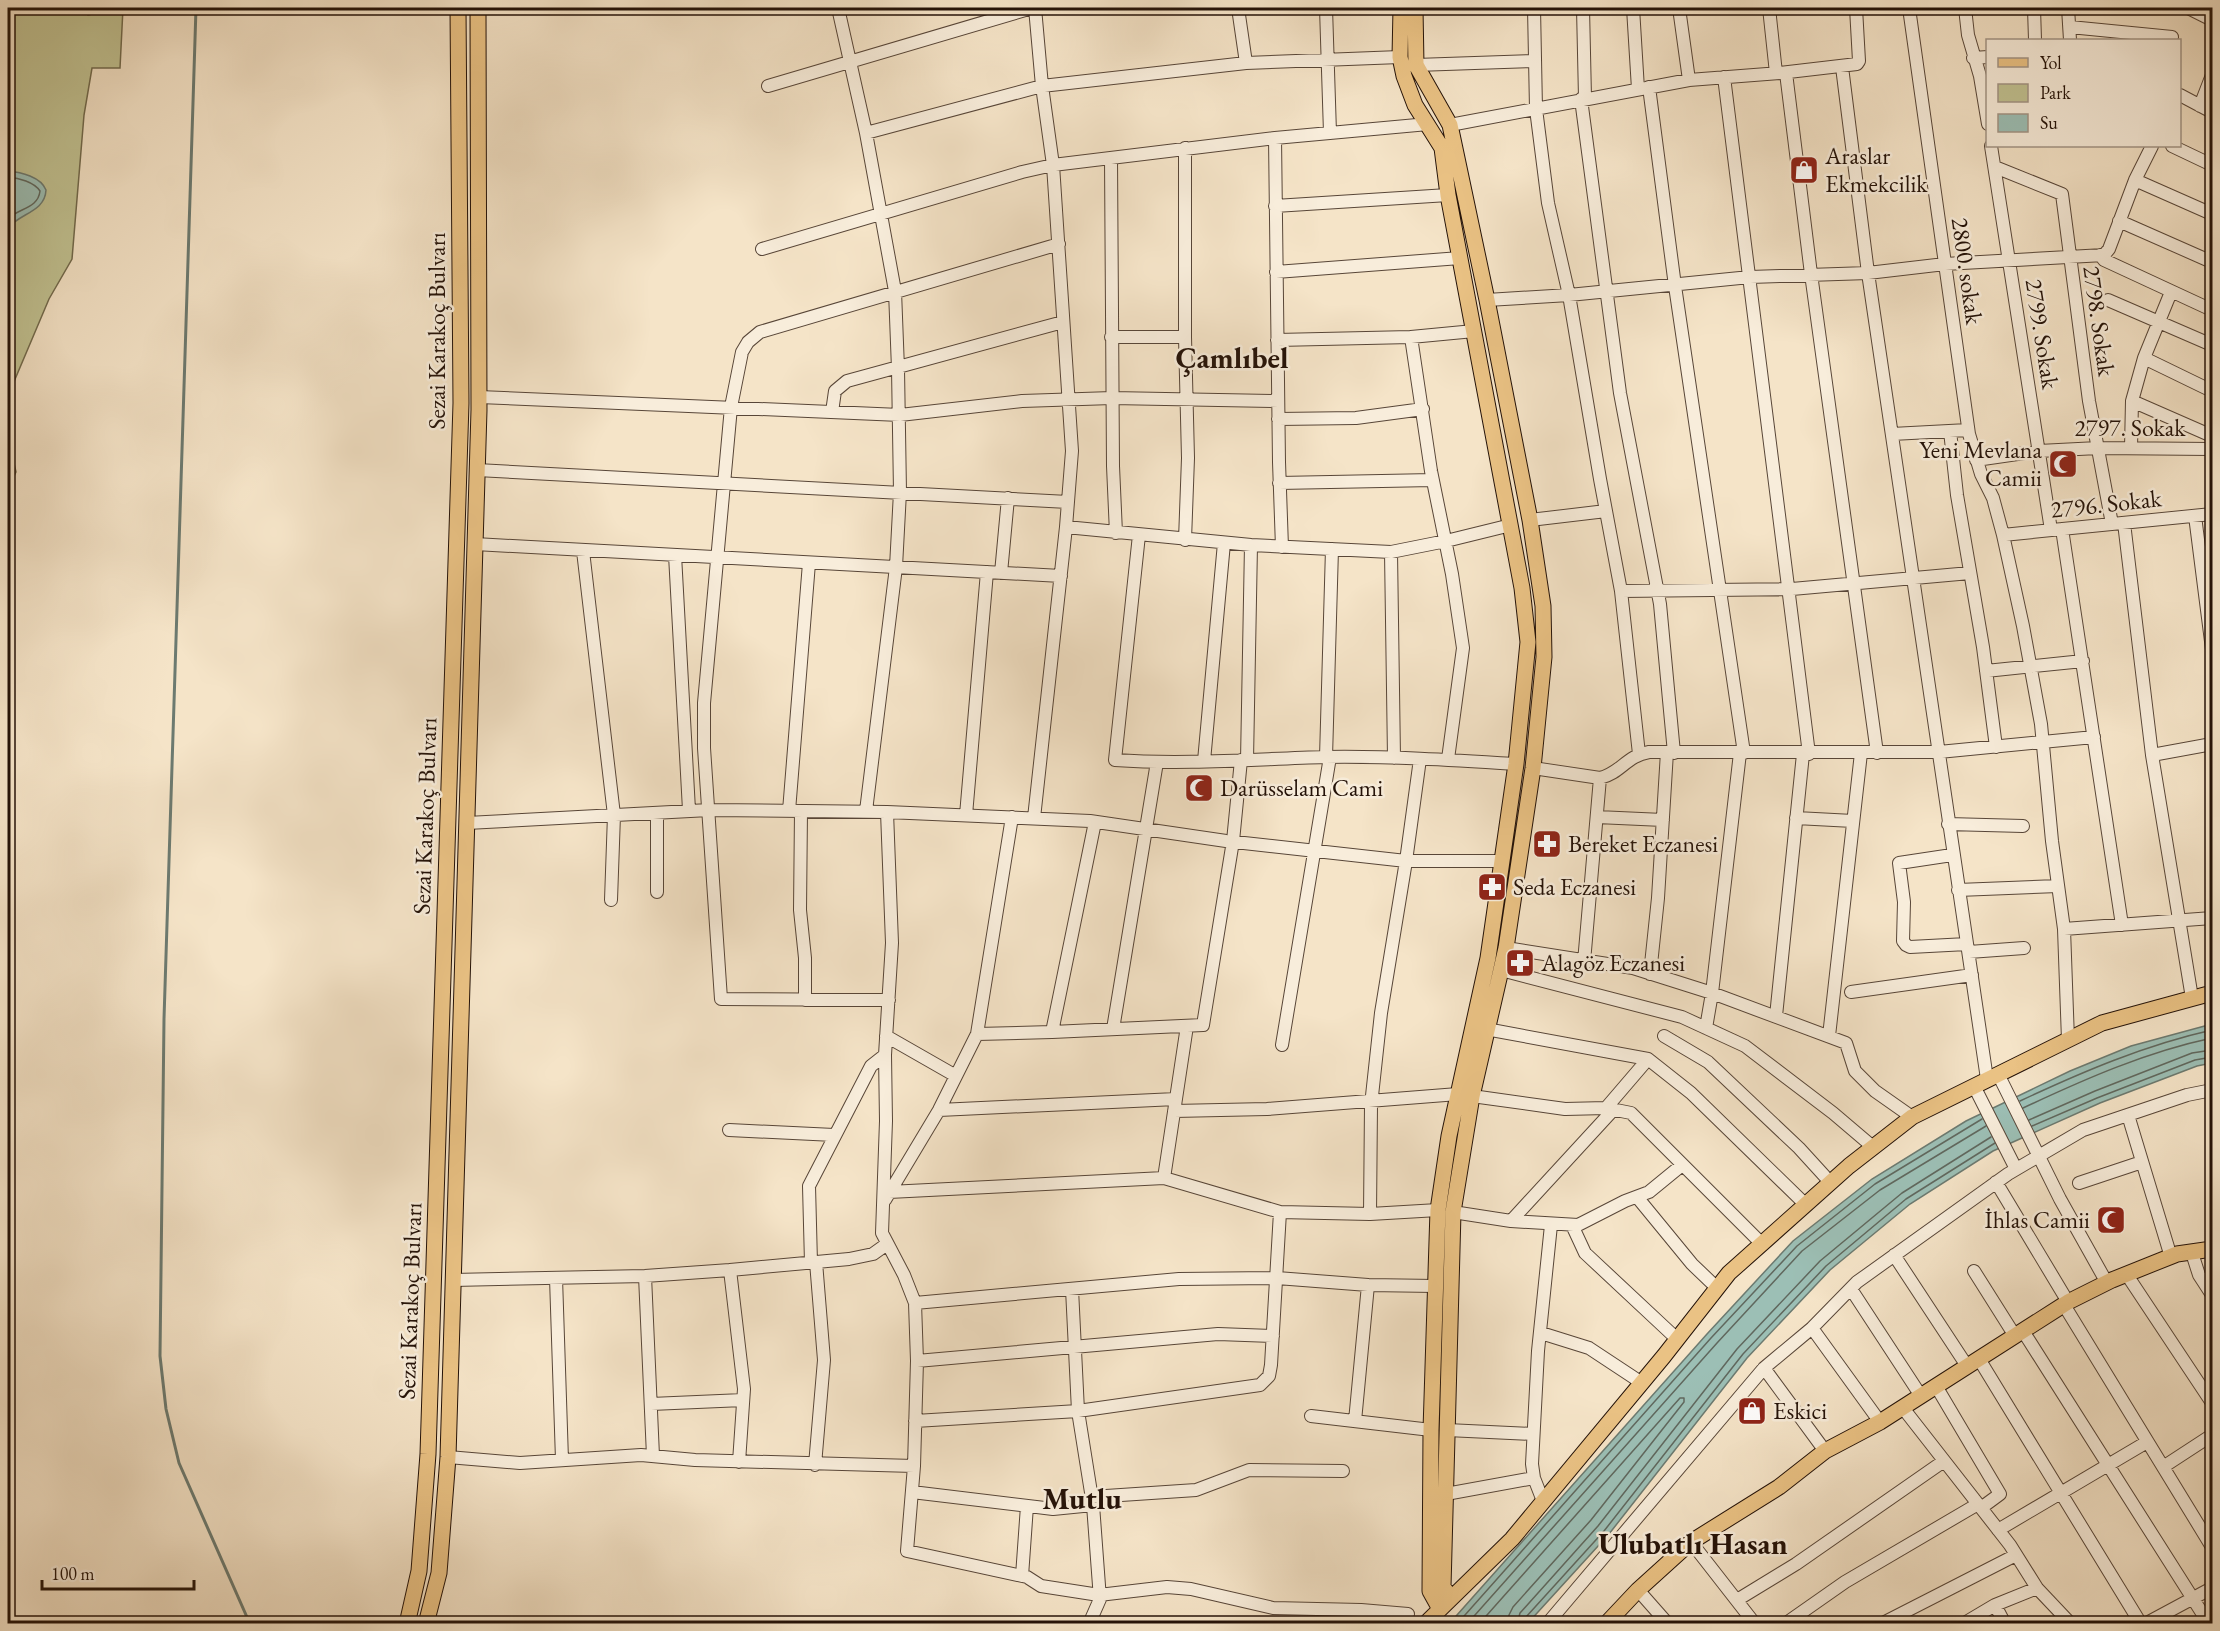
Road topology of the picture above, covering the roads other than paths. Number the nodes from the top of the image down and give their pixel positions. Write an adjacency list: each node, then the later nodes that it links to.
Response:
1 (458, 8): 355 (main road, Sezai Karakoç Bulvarı)
2 (478, 8): 97 (main road)
3 (838, 8): 30 (street)
4 (1033, 8): 30 (street); 39 (street)
5 (1238, 8): 31 (street)
6 (1326, 8): 28 (street)
7 (1401, 8): 25 (main road)
8 (1414, 8): 32 (main road)
9 (1534, 8): 29 (street)
10 (1583, 8): 42 (street)
11 (1634, 8): 40 (street)
12 (1679, 8): 37 (street)
13 (1769, 8): 34 (street)
14 (1856, 8): 33 (street)
15 (1909, 8): 73 (street, 2800. sokak)
16 (1965, 8): 27 (street)
17 (2034, 8): 23 (street)
18 (2068, 8): 21 (street)
19 (2188, 8): 20 (street)
20 (2212, 20)
21 (2070, 27): 22 (street); 24 (street)
22 (2172, 37)
23 (2035, 39)
24 (2070, 39)
25 (1400, 57): 28 (street); 47 (main road)
26 (1986, 57): 27 (street)
27 (1973, 58): 45 (street)
28 (1328, 59): 31 (street); 49 (street)
29 (1535, 61): 32 (street); 44 (street)
30 (851, 62): 38 (street); 50 (street)
31 (1246, 63): 39 (street)
32 (1416, 65): 48 (main road)
33 (1842, 67): 34 (street); 75 (street)
34 (1781, 73): 36 (street); 76 (street)
35 (2212, 75): 43 (street)
36 (1724, 77): 37 (street); 77 (street)
37 (1689, 80): 40 (street)
38 (768, 86)
39 (1042, 86): 50 (street); 57 (street)
40 (1644, 88): 42 (street); 78 (street)
41 (2181, 96): 43 (street)
42 (1583, 99): 44 (street); 80 (street)
43 (2200, 106): 46 (street)
44 (1536, 109): 48 (street); 82 (street)
45 (1986, 112)
46 (2212, 112)
47 (1428, 124): 49 (street); 61 (main road)
48 (1450, 124): 83 (main road)
49 (1330, 132): 51 (street)
50 (866, 133): 63 (street)
51 (1275, 138): 55 (street); 62 (street)
52 (1991, 147): 59 (street, 2799. Sokak)
53 (2152, 147): 60 (street)
54 (2174, 147): 58 (street)
55 (1185, 148): 56 (street); 90 (street)
56 (1111, 158): 57 (street); 89 (street)
57 (1053, 165): 63 (street); 66 (street)
58 (2212, 165)
59 (1995, 167): 69 (street, 2798. Sokak); 71 (street, 2799. Sokak)
60 (2135, 180): 64 (street); 65 (street)
61 (1448, 195): 62 (street); 70 (main road)
62 (1275, 206): 74 (street)
63 (881, 214): 67 (street); 79 (street)
64 (2212, 214)
65 (2119, 221): 68 (street); 72 (street)
66 (1059, 244): 79 (street); 86 (street)
67 (762, 249)
68 (2100, 255): 69 (street); 81 (street)
69 (2069, 257): 71 (street); 112 (street, 2798. Sokak)
70 (1460, 258): 74 (street); 88 (main road)
71 (2010, 260): 73 (street); 115 (street, 2799. Sokak)
72 (2212, 262)
73 (1944, 264): 75 (street); 108 (street, 2800. sokak)
74 (1276, 272): 92 (street)
75 (1868, 273): 76 (street); 110 (street)
76 (1811, 274): 77 (street); 153 (street)
77 (1750, 277): 78 (street); 155 (street)
78 (1676, 286): 80 (street); 156 (street)
79 (895, 291): 95 (street); 103 (street)
80 (1606, 291): 82 (street); 154 (street)
81 (2171, 292): 85 (street); 87 (street)
82 (1569, 295): 83 (street); 124 (street)
83 (1487, 300): 127 (main road)
84 (2108, 300): 87 (street)
85 (2212, 310)
86 (1063, 321): 95 (street); 99 (street)
87 (2160, 322): 93 (street); 94 (street)
88 (1474, 331): 91 (street); 129 (main road)
89 (1111, 337): 90 (street); 98 (street)
90 (1185, 337): 100 (street)
91 (1411, 337): 92 (street); 104 (street)
92 (1277, 340): 101 (street)
93 (2212, 345)
94 (2144, 358): 96 (street); 102 (street)
95 (898, 369): 105 (street); 106 (street)
96 (2212, 391)
97 (479, 397): 103 (street); 117 (main road)
98 (1112, 398): 99 (street); 100 (street); 132 (street)
99 (1068, 400): 106 (street); 123 (street)
100 (1187, 400): 101 (street); 135 (street)
101 (1278, 401): 107 (street)
102 (2132, 401): 111 (street); 113 (street)
103 (731, 406): 105 (street); 119 (street)
104 (1423, 410): 107 (street); 118 (street)
105 (832, 412): 106 (street)
106 (900, 416): 121 (street)
107 (1278, 419): 120 (street)
108 (1968, 430): 109 (street); 116 (street, 2800. sokak)
109 (1950, 431): 110 (street); 150 (street)
110 (1892, 435): 152 (street)
111 (2212, 436)
112 (2098, 448): 113 (street, 2797. Sokak); 115 (street, 2797. Sokak); 128 (street, 2798. Sokak)
113 (2132, 448): 114 (street, 2797. Sokak)
114 (2212, 449)
115 (2039, 451): 116 (street, 2797. Sokak); 131 (street, 2799. Sokak)
116 (1976, 460): 133 (street, 2800. sokak)
117 (477, 470): 119 (street); 138 (main road)
118 (1433, 480): 120 (street); 136 (street)
119 (723, 482): 121 (street); 145 (street)
120 (1279, 483): 140 (street)
121 (900, 492): 122 (street); 147 (street)
122 (1008, 498): 123 (street); 149 (street)
123 (1068, 502): 130 (street)
124 (1606, 511): 127 (street); 157 (street)
125 (2212, 514): 126 (street, 2796. Sokak)
126 (2195, 516): 128 (street, 2796. Sokak); 158 (street)
127 (1530, 520): 182 (main road)
128 (2118, 524): 131 (street, 2796. Sokak); 173 (street, 2798. Sokak)
129 (1511, 525): 136 (street); 181 (main road)
130 (1066, 527): 132 (street); 151 (street)
131 (2057, 530): 133 (street, 2796. Sokak); 159 (street, 2799. Sokak)
132 (1116, 533): 134 (street)
133 (2003, 535): 160 (street, 2800. sokak)
134 (1139, 536): 135 (street); 180 (street)
135 (1185, 540): 137 (street)
136 (1446, 542): 143 (street); 177 (street)
137 (1224, 543): 139 (street); 179 (street)
138 (475, 544): 142 (street); 199 (main road)
139 (1251, 545): 140 (street); 178 (street)
140 (1281, 547): 141 (street)
141 (1332, 549): 143 (street); 174 (street)
142 (583, 551): 144 (street); 190 (street)
143 (1391, 552): 175 (street)
144 (675, 555): 145 (street); 184 (street)
145 (717, 558): 146 (street); 185 (street)
146 (809, 562): 147 (street); 186 (street)
147 (896, 567): 148 (street); 187 (street)
148 (987, 572): 149 (street); 191 (street)
149 (1000, 573): 151 (street)
150 (1970, 573): 152 (street); 161 (street)
151 (1061, 576): 194 (street)
152 (1913, 579): 153 (street); 166 (street)
153 (1854, 584): 155 (street); 170 (street)
154 (1658, 589): 156 (street); 157 (street); 167 (street)
155 (1788, 589): 156 (street); 172 (street)
156 (1720, 590): 168 (street)
157 (1621, 591): 171 (street)
158 (2212, 649)
159 (2083, 661): 160 (street); 162 (street, 2799. Sokak)
160 (2031, 666): 161 (street); 163 (street, 2800. sokak)
161 (1986, 671): 165 (street)
162 (2094, 737): 163 (street); 214 (street, 2799. Sokak)
163 (2042, 743): 165 (street); 208 (street, 2800. sokak)
164 (2212, 744): 173 (street)
165 (1996, 747): 166 (street)
166 (1939, 752): 170 (street); 200 (street)
167 (1671, 753): 168 (street); 171 (street); 196 (street)
168 (1742, 753): 172 (street); 224 (street)
169 (1862, 753): 170 (street); 172 (street); 197 (street)
170 (1877, 753)
171 (1639, 754): 183 (street)
172 (1806, 754): 195 (street)
173 (2152, 755): 213 (street, 2798. Sokak)
174 (1328, 757): 175 (street); 178 (street); 204 (street)
175 (1394, 758): 176 (street)
176 (1420, 759): 177 (street); 206 (street)
177 (1448, 759): 181 (street)
178 (1244, 760): 179 (street); 203 (street)
179 (1204, 761): 180 (street)
180 (1157, 762): 202 (street)
181 (1516, 764): 207 (main road)
182 (1533, 768): 183 (street); 216 (main road)
183 (1600, 778): 193 (street)
184 (689, 810): 185 (street); 189 (street)
185 (709, 810): 186 (street); 227 (street)
186 (795, 811): 187 (street); 227 (street)
187 (866, 811): 188 (street)
188 (887, 812): 191 (street); 228 (street)
189 (657, 813): 190 (street); 210 (street)
190 (614, 815): 199 (street); 211 (street)
191 (966, 815): 192 (street)
192 (1012, 817): 194 (street); 235 (street)
193 (1597, 817): 196 (street); 219 (street)
194 (1035, 818): 198 (street)
195 (1797, 818): 197 (street); 229 (street)
196 (1663, 820): 221 (street)
197 (1853, 821): 238 (street)
198 (1095, 822): 202 (street); 234 (street)
199 (467, 823): 286 (main road)
200 (1948, 824): 201 (street); 205 (street)
201 (2023, 826)
202 (1147, 829): 203 (street); 232 (street)
203 (1233, 841): 204 (street); 230 (street)
204 (1314, 850): 206 (street); 240 (street)
205 (1952, 855): 209 (street); 217 (street)
206 (1406, 861): 207 (street); 247 (street)
207 (1502, 861): 246 (main road)
208 (2058, 886): 209 (street); 215 (street, 2800. sokak)
209 (1958, 890): 217 (street)
210 (657, 892)
211 (611, 900)
212 (2212, 918): 213 (street)
213 (2179, 920): 214 (street); 226 (street, 2798. Sokak)
214 (2122, 925): 215 (street)
215 (2064, 929): 239 (street, 2800. sokak)
216 (1506, 948): 219 (street); 220 (main road)
217 (1968, 948): 218 (street); 222 (street)
218 (2024, 948)
219 (1584, 962): 221 (street)
220 (1502, 970): 231 (street); 233 (main road)
221 (1650, 974): 224 (street)
222 (1972, 975): 223 (street); 244 (street)
223 (1851, 992)
224 (1712, 993): 229 (street); 231 (street)
225 (2212, 993): 226 (main road)
226 (2193, 998): 239 (main road)
227 (805, 1000): 228 (street)
228 (889, 1000): 236 (street)
229 (1776, 1016): 238 (street)
230 (1186, 1026): 232 (street); 248 (street)
231 (1706, 1028): 255 (street)
232 (1113, 1029): 234 (street)
233 (1486, 1029): 242 (street); 246 (main road)
234 (1052, 1032): 235 (street)
235 (977, 1034): 243 (street)
236 (886, 1036): 241 (street); 243 (street)
237 (1665, 1036): 261 (street)
238 (1829, 1036): 252 (street)
239 (2068, 1040): 244 (main road)
240 (1282, 1045)
241 (885, 1055): 254 (street); 265 (street)
242 (1648, 1059): 249 (street); 266 (street)
243 (956, 1076): 250 (street)
244 (1986, 1080): 252 (main road); 256 (street); 259 (street)
245 (2212, 1090): 251 (street)
246 (1465, 1095): 247 (street); 249 (street); 267 (main road)
247 (1372, 1100): 248 (street); 269 (street)
248 (1175, 1105): 250 (street); 260 (street)
249 (1610, 1108): 258 (street); 270 (street)
250 (939, 1110): 265 (street)
251 (2128, 1115): 256 (street); 257 (street)
252 (1912, 1117): 255 (main road)
253 (729, 1130): 254 (street)
254 (834, 1135): 279 (street)
255 (1874, 1147): 261 (main road)
256 (2040, 1156): 259 (street); 287 (street)
257 (2142, 1162): 263 (street); 278 (street)
258 (1683, 1165): 264 (street); 273 (street)
259 (2016, 1169): 262 (street)
260 (1164, 1178): 265 (street); 268 (street)
261 (1830, 1182): 266 (main road)
262 (1996, 1182): 277 (street); 295 (street)
263 (2079, 1183)
264 (1637, 1197): 272 (street); 290 (street)
265 (886, 1198): 274 (street)
266 (1805, 1204): 273 (main road)
267 (1445, 1211): 269 (street); 270 (street); 289 (main road); 318 (main road)
268 (1280, 1212): 269 (street); 285 (street)
269 (1370, 1214)
270 (1511, 1221): 271 (street)
271 (1551, 1225): 272 (street); 297 (street)
272 (1572, 1225): 300 (street)
273 (1761, 1243): 290 (main road)
274 (887, 1244): 279 (street); 294 (street)
275 (2212, 1249): 276 (main road)
276 (2192, 1253): 278 (main road); 293 (street)
277 (1894, 1255): 291 (street); 303 (street)
278 (2171, 1257): 282 (main road)
279 (813, 1262): 280 (street); 328 (street)
280 (730, 1270): 283 (street); 308 (street)
281 (1974, 1271): 298 (street)
282 (2127, 1275): 287 (main road); 309 (street)
283 (645, 1276): 284 (street); 310 (street)
284 (556, 1278): 286 (street); 325 (street)
285 (1277, 1278): 288 (street); 292 (street); 299 (street)
286 (453, 1280): 324 (main road)
287 (2107, 1283): 295 (main road)
288 (1368, 1285): 289 (street); 314 (street)
289 (1435, 1286): 317 (main road)
290 (1717, 1288): 300 (main road)
291 (1851, 1288): 296 (street); 307 (street)
292 (1072, 1289): 294 (street); 301 (street)
293 (2212, 1295)
294 (915, 1303): 302 (street)
295 (2066, 1303): 298 (main road); 321 (street)
296 (1812, 1328): 304 (street); 316 (street)
297 (1541, 1333): 305 (street); 319 (street)
298 (2019, 1333): 303 (main road); 330 (street)
299 (1274, 1336): 301 (street); 312 (street)
300 (1677, 1339): 305 (main road)
301 (1075, 1348): 302 (street); 312 (street)
302 (916, 1361): 315 (street)
303 (1973, 1363): 306 (main road); 335 (street)
304 (1764, 1368): 322 (street); 359 (street)
305 (1642, 1383): 338 (main road)
306 (1936, 1386): 307 (main road); 340 (street)
307 (1920, 1396): 311 (main road)
308 (743, 1400): 310 (street); 327 (street)
309 (2212, 1403)
310 (651, 1404): 323 (street)
311 (1903, 1408): 316 (main road); 326 (street)
312 (1078, 1411): 315 (street); 337 (street)
313 (1311, 1416): 314 (street)
314 (1355, 1420): 317 (street)
315 (915, 1421): 329 (street)
316 (1880, 1422): 322 (main road)
317 (1431, 1430): 352 (main road)
318 (1448, 1430): 319 (street); 336 (main road)
319 (1533, 1434): 333 (street)
320 (2212, 1435): 331 (street)
321 (2147, 1442): 330 (street); 331 (street)
322 (1825, 1451): 342 (main road)
323 (653, 1456): 325 (street); 327 (street)
324 (448, 1458): 325 (street); 356 (main road)
325 (562, 1460)
326 (1944, 1461): 340 (street); 351 (street)
327 (739, 1462): 328 (street)
328 (815, 1465): 329 (street)
329 (914, 1466): 334 (street)
330 (2108, 1466): 335 (street); 350 (street)
331 (2163, 1467): 343 (street)
332 (1343, 1471): 337 (street)
333 (1534, 1478): 336 (street); 338 (street)
334 (912, 1492): 339 (street); 345 (street)
335 (2061, 1493): 341 (street); 368 (street)
336 (1446, 1494): 352 (main road)
337 (1092, 1501): 339 (street); 349 (street)
338 (1543, 1501): 352 (main road)
339 (1026, 1506): 345 (street)
340 (1979, 1506): 341 (street); 363 (street)
341 (1998, 1530): 344 (street)
342 (1691, 1542): 348 (main road); 351 (street)
343 (2212, 1547)
344 (2016, 1555): 346 (street); 364 (street)
345 (1022, 1576): 349 (street)
346 (2037, 1588): 353 (street); 367 (street)
347 (2212, 1588): 350 (street)
348 (1638, 1590): 360 (main road); 361 (street)
349 (1099, 1595): 354 (street); 357 (street)
350 (2193, 1599): 368 (street); 369 (street)
351 (1737, 1600): 362 (street)
352 (1445, 1604): 358 (main road)
353 (1995, 1605): 365 (street); 366 (street)
354 (1408, 1614)
355 (407, 1623)
356 (426, 1623)
357 (1089, 1623)
358 (1425, 1623)
359 (1547, 1623)
360 (1606, 1623)
361 (1668, 1623)
362 (1755, 1623)
363 (1785, 1623)
364 (1881, 1623)
365 (1963, 1623)
366 (2005, 1623)
367 (2070, 1623)
368 (2143, 1623)
369 (2209, 1623)

